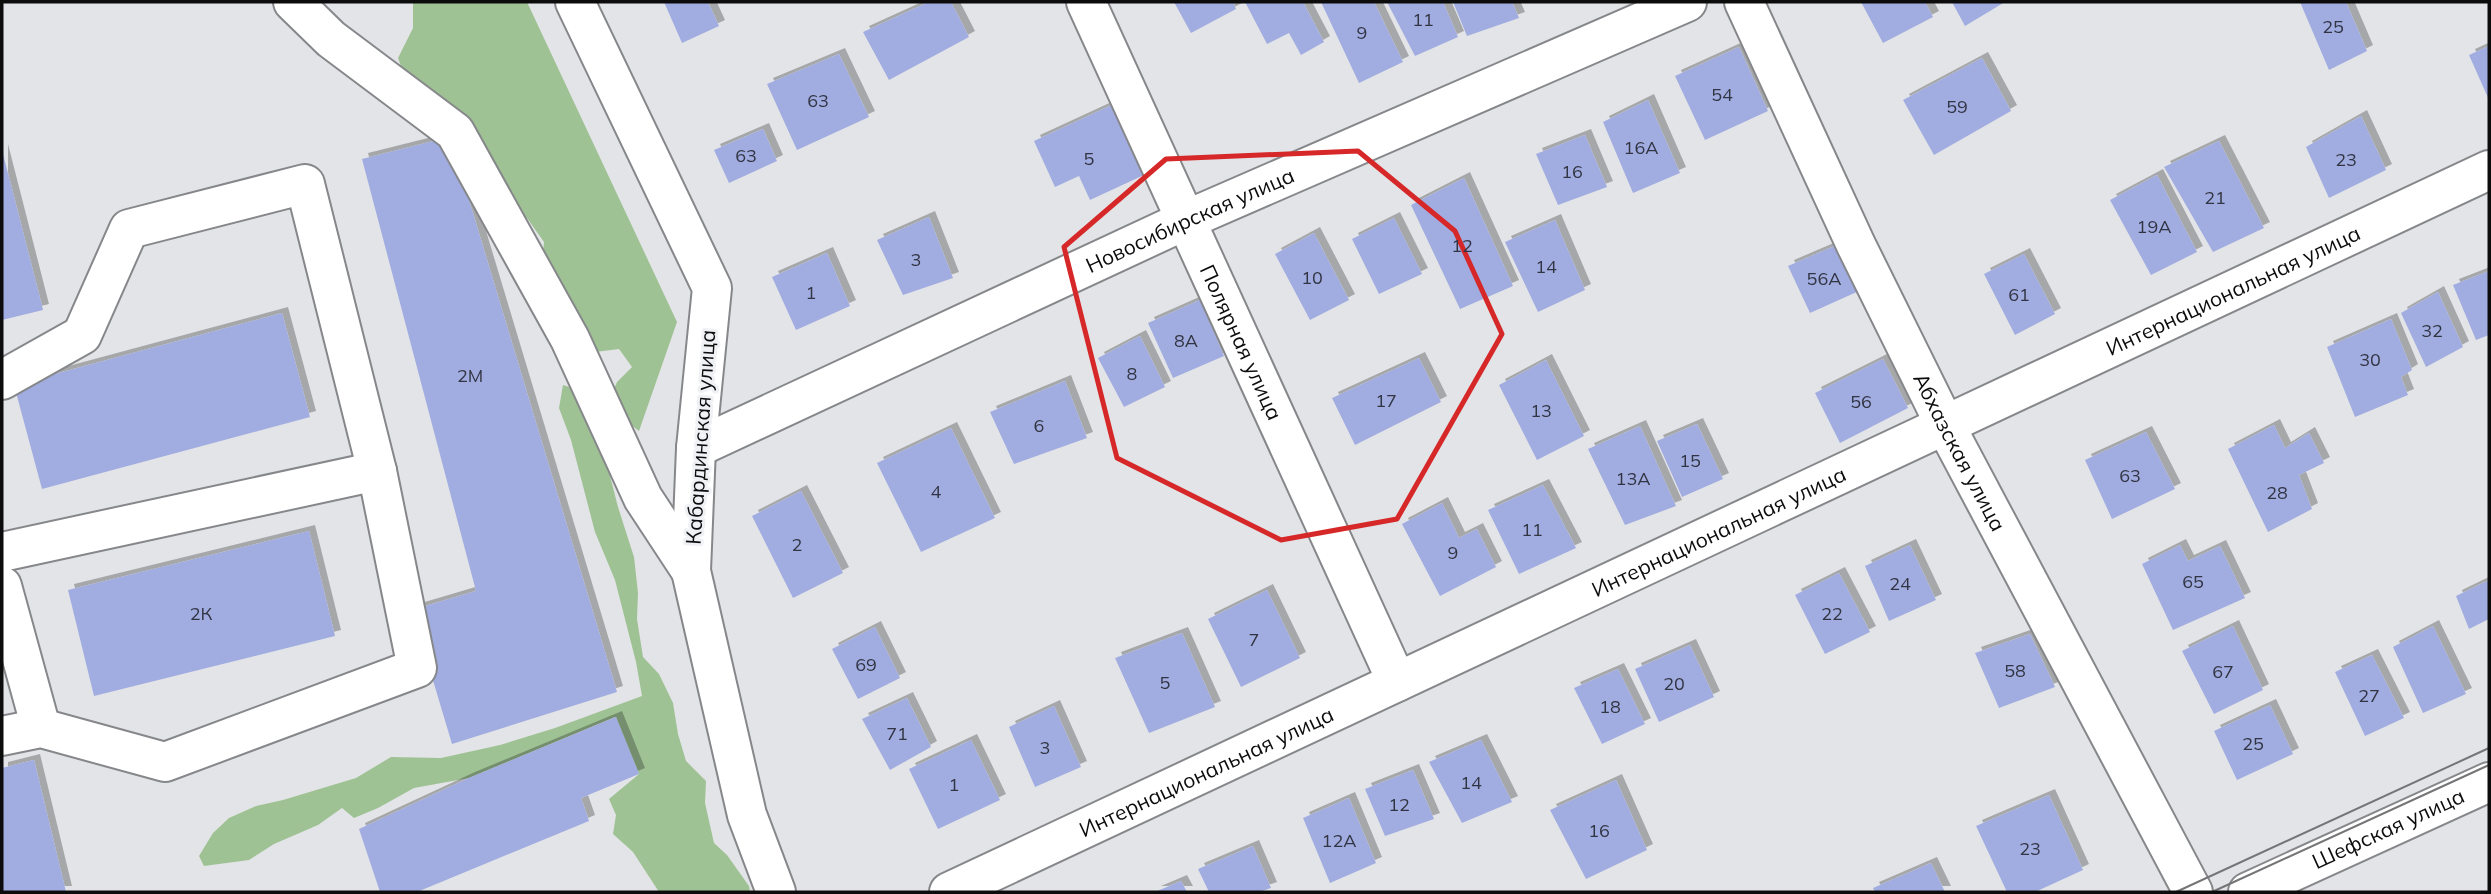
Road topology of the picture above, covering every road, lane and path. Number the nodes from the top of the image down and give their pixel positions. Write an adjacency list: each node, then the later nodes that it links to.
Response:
1 (293, 2): 13 (street)
2 (575, 2): 10 (street, Кабардинская улица)
3 (1086, 2): 7 (street, Полярная улица)
4 (1687, 2): 7 (street, Новосибирская улица)
5 (1744, 2): 9 (street, Абхазская улица)
6 (2489, 170): 9 (street, Интернациональная улица)
7 (1186, 220): 10 (street, Новосибирская улица); 15 (street, Полярная улица)
8 (2, 380): 11 (street)
9 (1945, 425): 15 (street, Интернациональная улица); 21 (street, Абхазская улица)
10 (696, 448): 13 (street, Кабардинская улица)
11 (377, 471): 12 (street); 16 (street)
12 (2, 551)
13 (691, 571): 19 (street, Кабардинская улица)
14 (2, 586): 16 (street)
15 (1397, 682): 20 (street, Интернациональная улица)
16 (41, 728): 17 (street)
17 (2, 736)
18 (2489, 782): 22 (street, Шефская улица)
19 (776, 892)
20 (949, 892)
21 (2193, 892)
22 (2248, 892)

